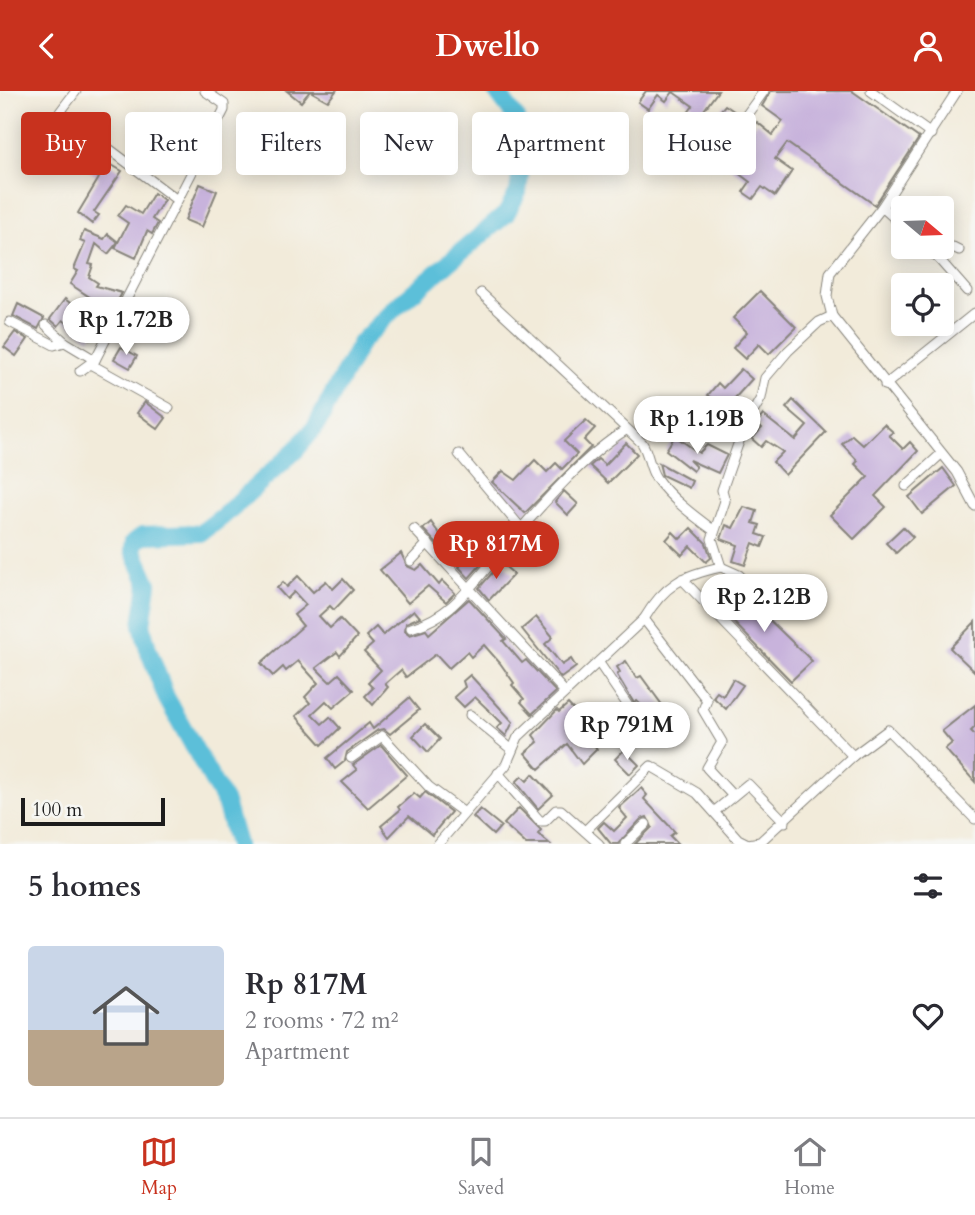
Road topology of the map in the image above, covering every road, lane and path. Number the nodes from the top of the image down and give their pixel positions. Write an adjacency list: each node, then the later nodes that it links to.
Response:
1 (76, 91): 8 (street)
2 (205, 91): 8 (street)
3 (764, 91): 6 (street)
4 (871, 91): 7 (street)
5 (954, 92): 7 (street)
6 (749, 112)
7 (931, 134): 9 (street)
8 (177, 200): 21 (street)
9 (882, 207): 10 (street); 17 (street)
10 (891, 215)
11 (954, 248): 12 (street)
12 (959, 250)
13 (939, 259): 14 (street)
14 (967, 291)
15 (481, 293): 25 (street)
16 (975, 313): 23 (street)
17 (832, 316): 23 (street); 32 (street)
18 (10, 322): 20 (street)
19 (46, 325): 20 (street)
20 (65, 342): 21 (street)
21 (94, 362): 22 (street); 24 (street)
22 (80, 371)
23 (885, 385): 27 (street)
24 (169, 408)
25 (625, 430): 30 (street); 32 (street)
26 (459, 454): 30 (street)
27 (941, 454): 28 (street); 29 (street)
28 (906, 486)
29 (975, 506)
30 (522, 528): 37 (street)
31 (414, 529): 33 (street)
32 (713, 530): 35 (street)
33 (428, 543): 34 (street); 37 (street)
34 (411, 561)
35 (721, 567): 36 (street); 38 (street)
36 (682, 579): 39 (street); 46 (street)
37 (469, 588): 40 (street); 42 (street)
38 (756, 594)
39 (644, 619): 41 (street); 49 (street)
40 (411, 628)
41 (599, 663): 42 (street); 43 (street)
42 (565, 692): 45 (street)
43 (633, 713)
44 (470, 715): 45 (street)
45 (511, 750): 48 (street)
46 (853, 757): 52 (street); 53 (street)
47 (351, 758): 51 (street)
48 (498, 773): 51 (street); 55 (street)
49 (733, 796): 50 (street); 53 (street)
50 (715, 811): 53 (street); 55 (street)
51 (463, 812): 56 (street)
52 (975, 819)
53 (785, 823)
54 (646, 824): 58 (street)
55 (585, 831): 57 (street)
56 (438, 844)
57 (599, 844)
58 (625, 844)

